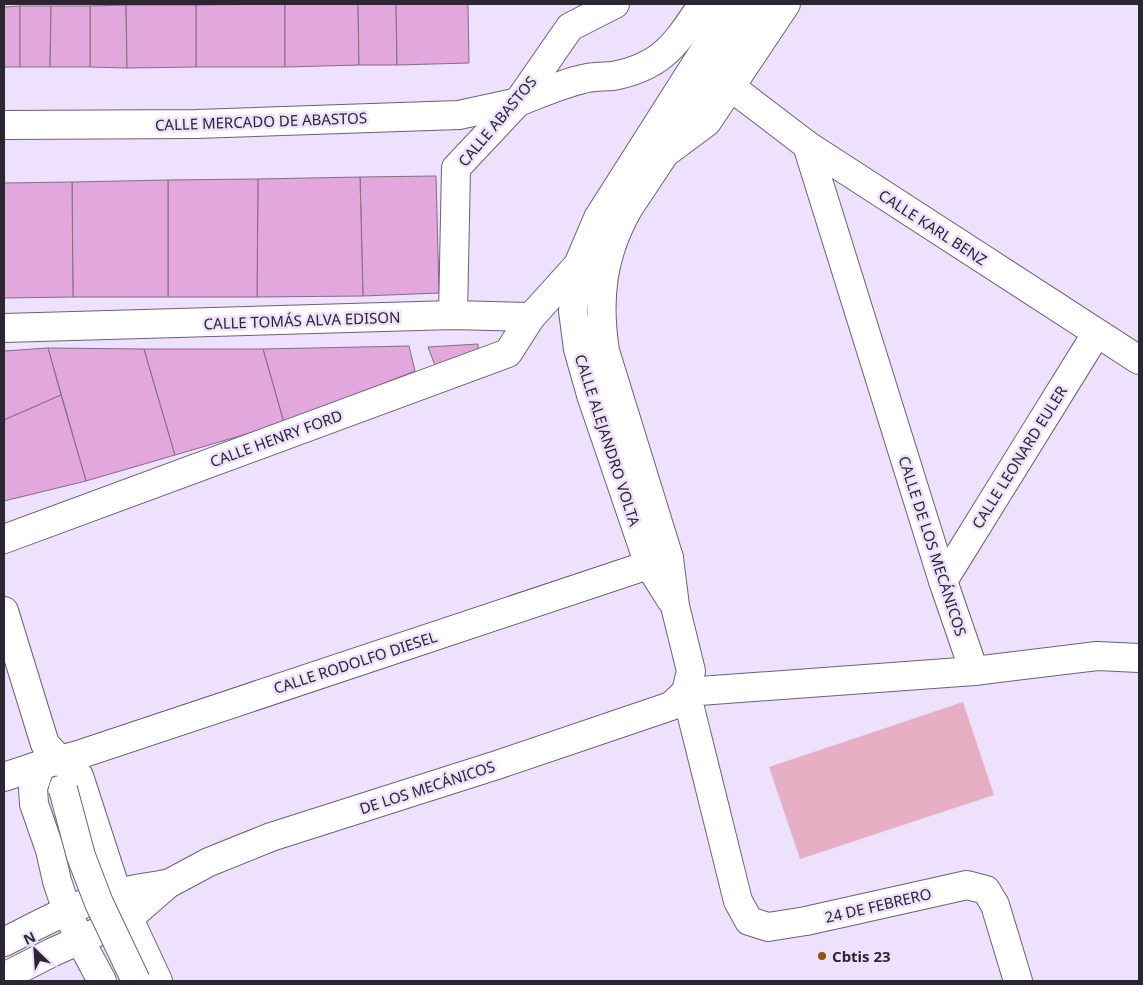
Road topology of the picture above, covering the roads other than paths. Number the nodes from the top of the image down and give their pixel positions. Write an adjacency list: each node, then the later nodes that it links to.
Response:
1 (615, 4): 6 (street, CALLE ABASTOS)
2 (702, 4): 8 (street, CALLE MERCADO DE ABASTOS)
3 (734, 4): 13 (street, CALLE ALEJANDRO VOLTA)
4 (764, 4): 11 (street, CALLE ALEJANDRO VOLTA)
5 (786, 4): 7 (street)
6 (570, 15): 8 (street, CALLE ABASTOS)
7 (730, 87): 10 (street, CALLE KARL BENZ); 11 (street)
8 (518, 102): 9 (street, CALLE MERCADO DE ABASTOS); 14 (street, CALLE ABASTOS)
9 (4, 125)
10 (807, 145): 17 (street, CALLE KARL BENZ); 21 (street, CALLE DE LOS MECÁNICOS)
11 (662, 155): 12 (street, CALLE ALEJANDRO VOLTA)
12 (606, 261): 13 (street); 20 (street, CALLE ALEJANDRO VOLTA)
13 (578, 265): 15 (street); 20 (street, CALLE ALEJANDRO VOLTA)
14 (454, 315): 15 (street, CALLE TOMÁS ALVA EDISON); 16 (street, CALLE TOMÁS ALVA EDISON)
15 (531, 317): 19 (street, CALLE HENRY FORD)
16 (4, 328)
17 (1096, 334): 18 (street, CALLE KARL BENZ); 21 (street, CALLE LEONARD EULER)
18 (1139, 360)
19 (4, 538)
20 (659, 561): 25 (street, CALLE ALEJANDRO VOLTA); 26 (street, CALLE RODOLFO DIESEL)
21 (943, 581): 24 (street, CALLE DE LOS MECÁNICOS)
22 (4, 611): 26 (street)
23 (1139, 658): 24 (street)
24 (974, 671): 25 (street)
25 (686, 692): 29 (street, DE LOS MECÁNICOS); 33 (street, CALLE ALEJANDRO VOLTA)
26 (45, 759): 27 (street, CALLE RODOLFO DIESEL); 28 (street); 30 (street); 31 (street)
27 (4, 776)
28 (56, 790): 37 (street, bridge); 39 (street)
29 (168, 884): 30 (street, DE LOS MECÁNICOS); 32 (street, DE LOS MECÁNICOS)
30 (117, 893): 31 (street, DE LOS MECÁNICOS); 32 (street)
31 (67, 911): 34 (street); 35 (street, DE LOS MECÁNICOS)
32 (129, 918): 34 (street, DE LOS MECÁNICOS); 37 (street)
33 (768, 928): 40 (street, 24 DE FEBRERO)
34 (80, 940): 36 (street, DE LOS MECÁNICOS); 38 (street)
35 (4, 942)
36 (4, 977)
37 (146, 979)
38 (102, 981)
39 (123, 981)
40 (1018, 981)

